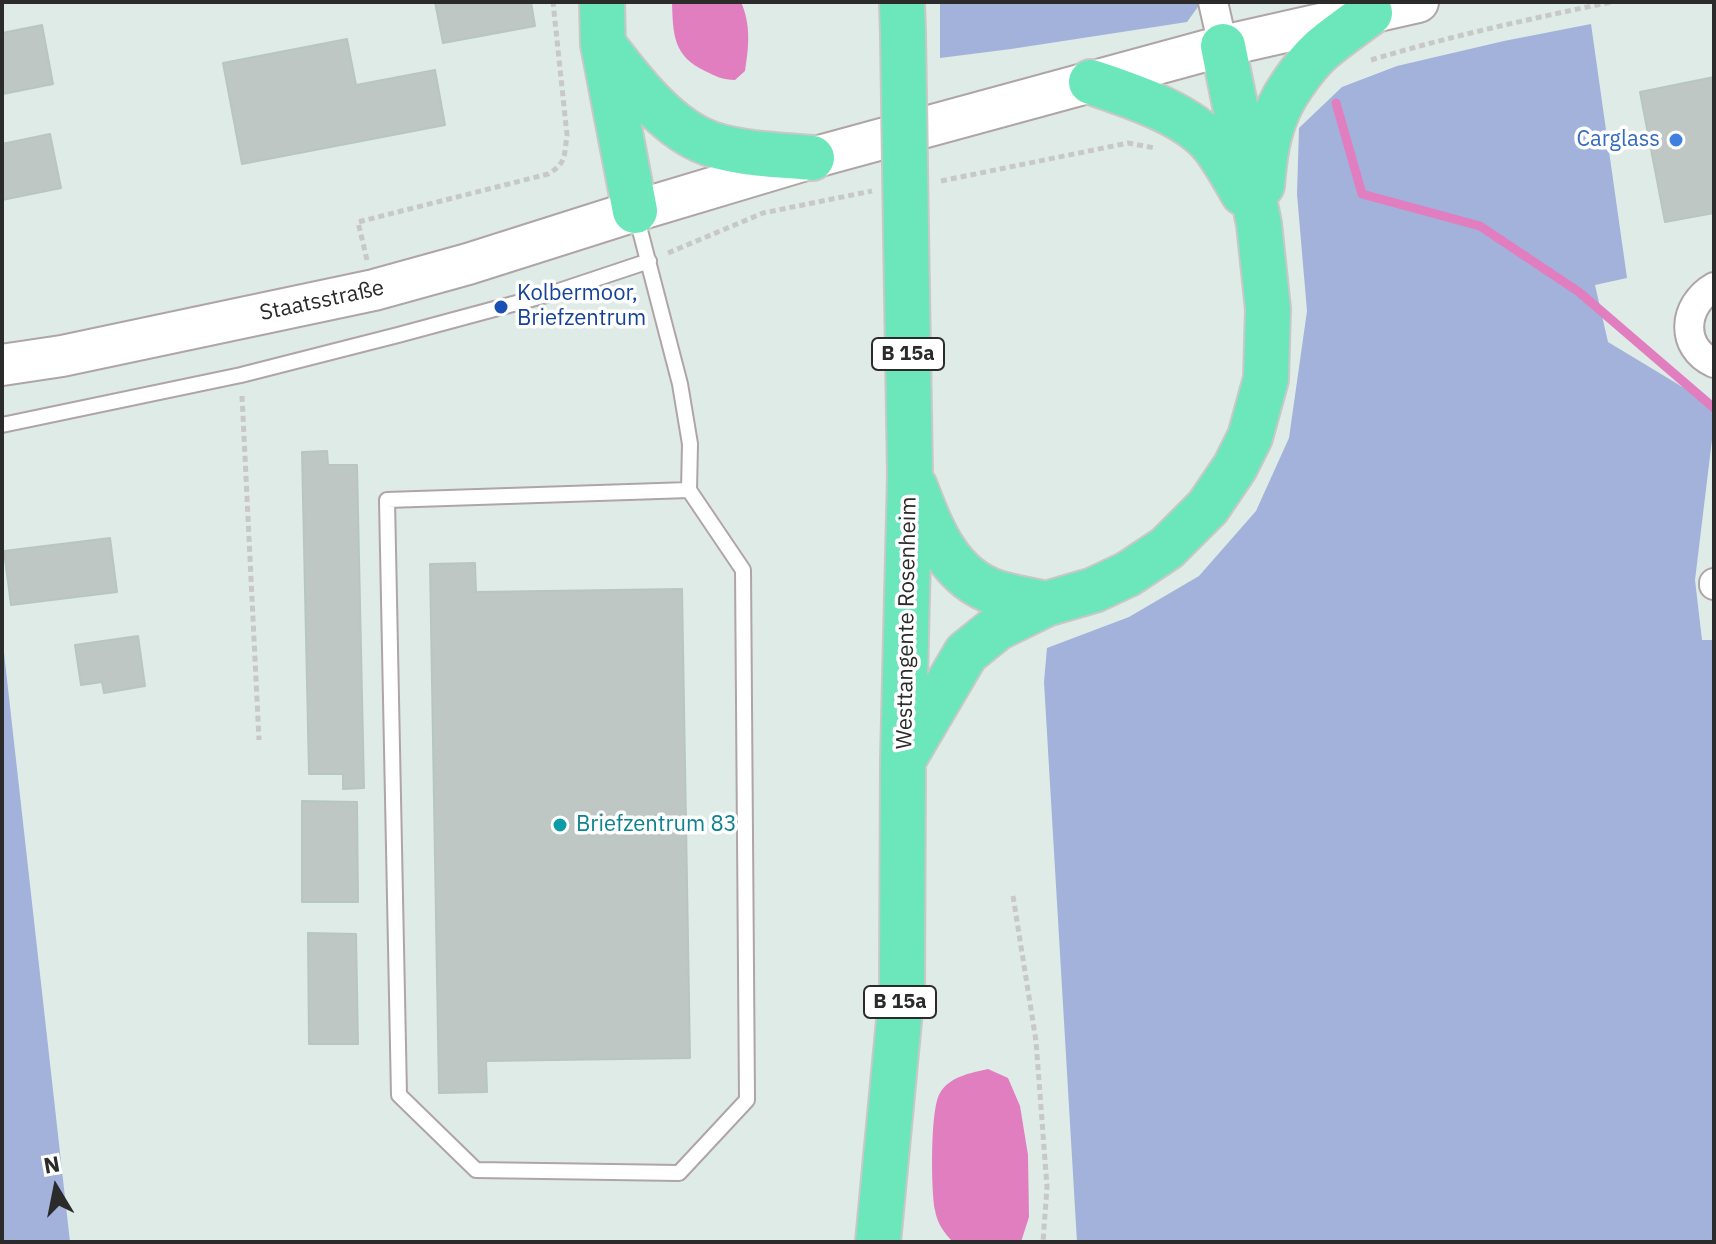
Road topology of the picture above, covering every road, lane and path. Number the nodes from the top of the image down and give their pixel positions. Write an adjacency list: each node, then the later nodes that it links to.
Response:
1 (553, 2): 16 (path)
2 (1213, 2): 8 (street)
3 (1418, 2): 5 (main road, Staatsstraße)
4 (1611, 2): 9 (path)
5 (1370, 13): 8 (main road, Staatsstraße); 13 (highway)
6 (902, 18): 21 (highway, Westtangente Rosenheim / B 15a, bridge)
7 (602, 23): 11 (highway); 12 (highway)
8 (1223, 46): 10 (main road, Staatsstraße); 13 (highway)
9 (1366, 61)
10 (1091, 82): 11 (main road, Staatsstraße); 13 (highway)
11 (812, 158): 12 (main road, Staatsstraße)
12 (635, 211): 14 (lane); 16 (main road, Staatsstraße)
13 (1259, 224): 23 (highway)
14 (649, 261): 19 (lane); 22 (lane)
15 (1714, 287): 17 (street)
16 (374, 290): 18 (main road, Staatsstraße)
17 (1714, 363)
18 (2, 365)
19 (241, 375): 20 (lane); 24 (path)
20 (2, 425)
21 (910, 475): 23 (highway); 25 (highway, Westtangente Rosenheim / B 15a)
22 (689, 490): 22 (lane)
23 (1046, 604): 25 (highway)
24 (259, 740)
25 (903, 760): 27 (highway, Westtangente Rosenheim / B 15a)
26 (1013, 896): 28 (path)
27 (878, 1242)
28 (1043, 1242)

